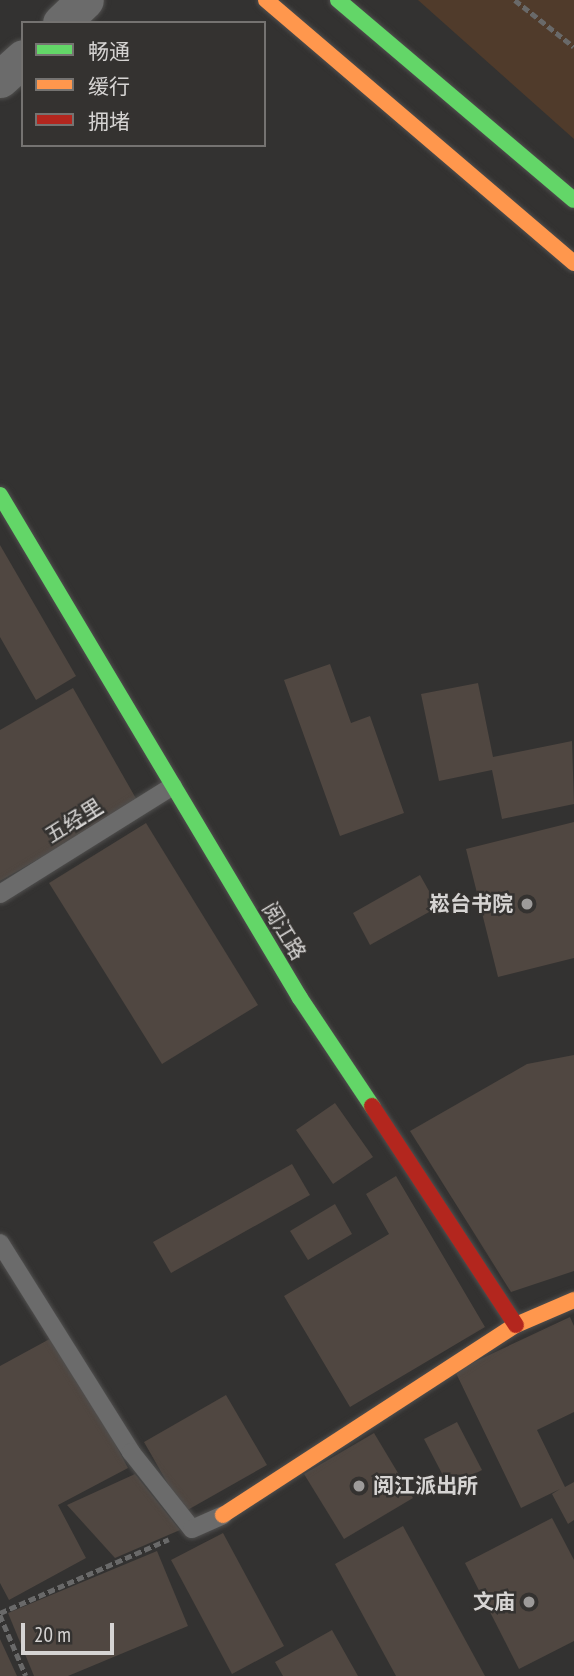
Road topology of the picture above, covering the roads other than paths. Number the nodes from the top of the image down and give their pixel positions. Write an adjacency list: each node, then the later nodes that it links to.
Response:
1 (85, 0): 4 (street)
2 (266, 0): 8 (street)
3 (338, 0): 7 (street)
4 (63, 21)
5 (21, 60): 6 (street)
6 (0, 79)
7 (574, 200)
8 (574, 262)
9 (0, 495): 10 (street, 阅江路)
10 (173, 786): 11 (lane, 五经里); 14 (street, 阅江路)
11 (0, 894)
12 (0, 1243): 15 (lane)
13 (574, 1300): 14 (street)
14 (516, 1325): 15 (street)
15 (223, 1515)

